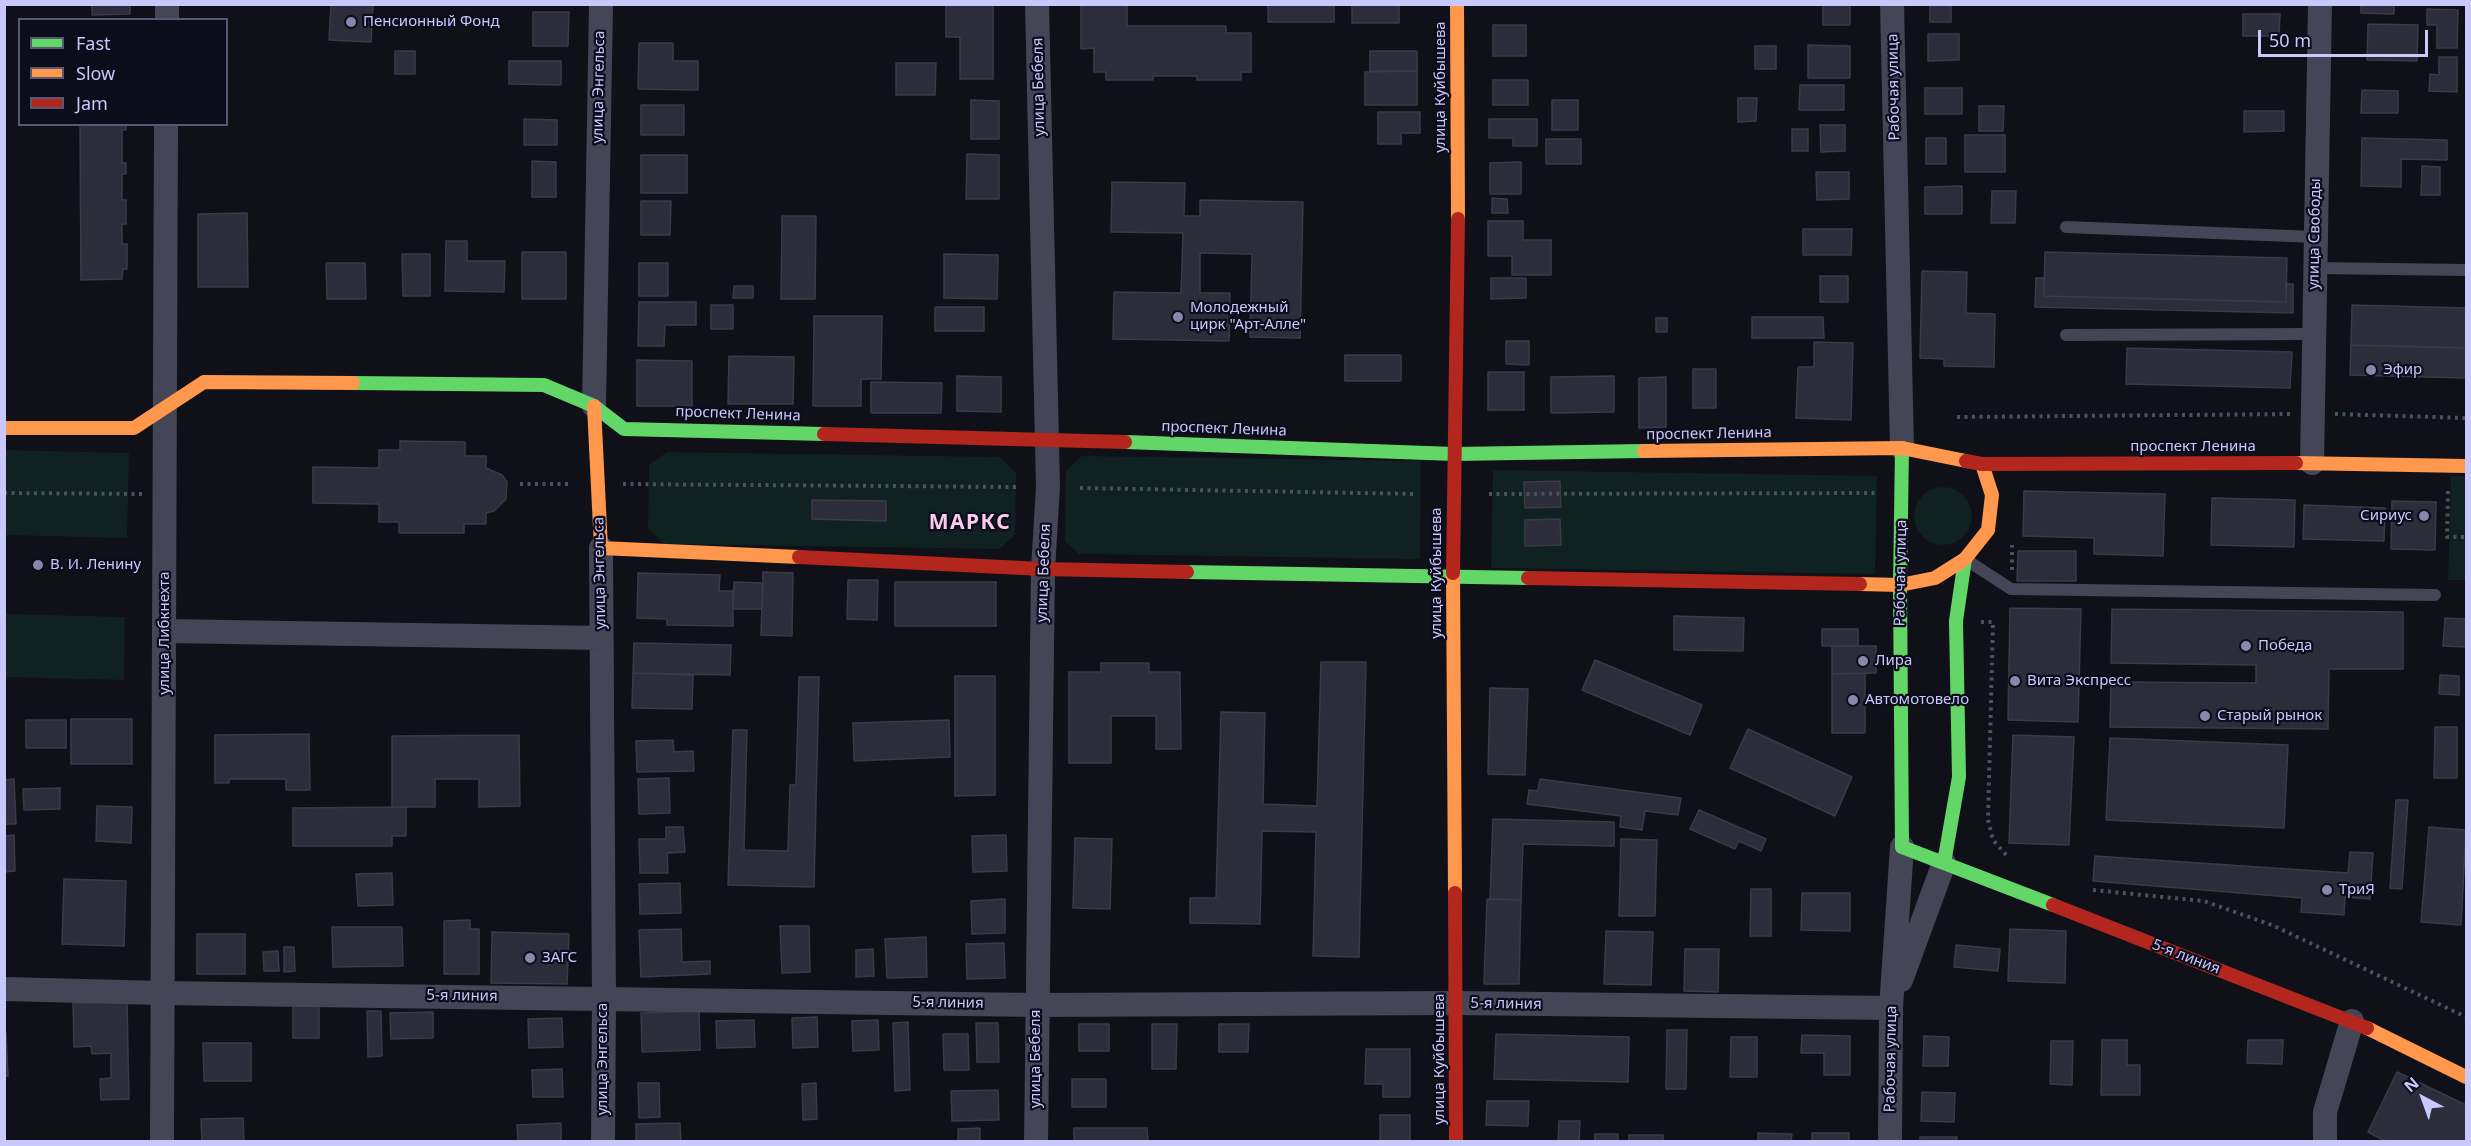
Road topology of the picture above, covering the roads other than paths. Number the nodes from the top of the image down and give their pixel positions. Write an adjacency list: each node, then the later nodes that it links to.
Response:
1 (601, 4): 13 (street, улица Энгельса)
2 (1037, 4): 16 (street, улица Бебеля)
3 (1457, 4): 18 (street, улица Куйбышева)
4 (1892, 4): 17 (street, Рабочая улица)
5 (2320, 4): 8 (street, улица Свободы)
6 (166, 126): 14 (street, улица Либкнехта)
7 (2066, 227): 8 (lane)
8 (2315, 237): 9 (street, улица Свободы)
9 (2315, 268): 10 (lane); 11 (street, улица Свободы)
10 (2466, 270)
11 (2313, 334): 12 (lane); 19 (street, улица Свободы)
12 (2066, 335)
13 (594, 406): 14 (street, проспект Ленина); 16 (street, проспект Ленина); 22 (street, улица Энгельса)
14 (165, 410): 15 (street, проспект Ленина); 28 (street, улица Либкнехта)
15 (4, 428)
16 (1046, 439): 18 (street, проспект Ленина); 24 (street, улица Бебеля)
17 (1902, 448): 18 (street, проспект Ленина); 20 (street, проспект Ленина); 26 (street, Рабочая улица)
18 (1454, 454): 25 (street, улица Куйбышева)
19 (2312, 463): 20 (street, проспект Ленина); 21 (street, проспект Ленина)
20 (1982, 464): 23 (street)
21 (2466, 466)
22 (601, 548): 24 (street); 29 (street, улица Энгельса)
23 (1965, 560): 26 (street); 27 (lane); 31 (street)
24 (1043, 569): 25 (street); 36 (street, улица Бебеля)
25 (1453, 578): 26 (street); 35 (street, улица Куйбышева)
26 (1900, 585): 30 (street, Рабочая улица)
27 (2435, 595)
28 (166, 631): 29 (street); 33 (street, улица Либкнехта)
29 (601, 638): 34 (street, улица Энгельса)
30 (1902, 847): 31 (street, 5-я линия); 37 (street, Рабочая улица)
31 (1944, 863): 37 (street); 38 (street, 5-я линия)
32 (4, 989): 33 (street, 5-я линия)
33 (162, 993): 34 (street, 5-я линия); 40 (street, улица Либкнехта)
34 (604, 998): 36 (street, 5-я линия); 41 (street, улица Энгельса)
35 (1456, 1004): 36 (street, 5-я линия); 37 (street, 5-я линия); 43 (street, улица Куйбышева)
36 (1037, 1005): 42 (street, улица Бебеля)
37 (1892, 1008): 44 (street, Рабочая улица)
38 (2352, 1021): 39 (street, 5-я линия); 45 (street)
39 (2466, 1077)
40 (162, 1142)
41 (603, 1142)
42 (1036, 1142)
43 (1456, 1142)
44 (1890, 1142)
45 (2325, 1142)

